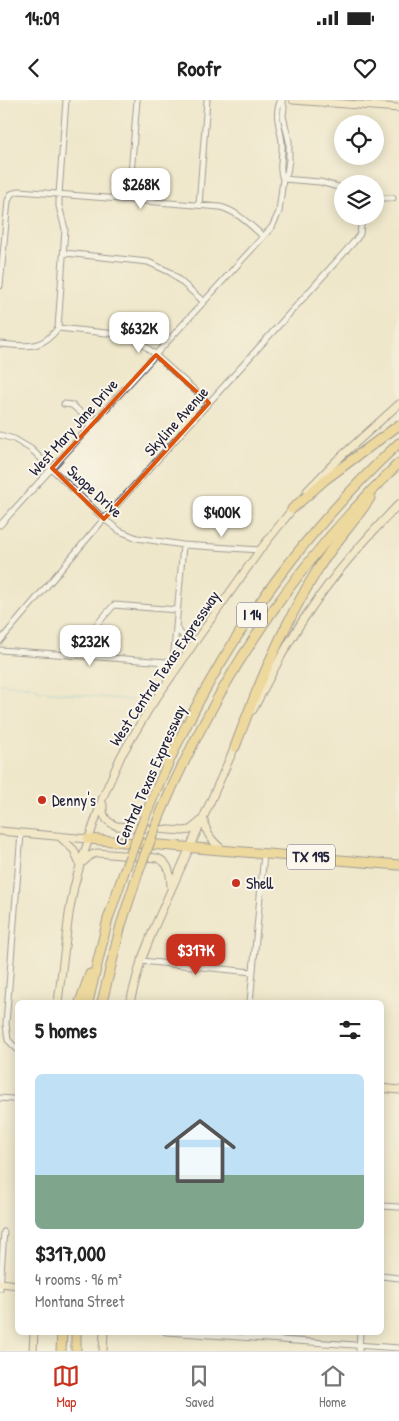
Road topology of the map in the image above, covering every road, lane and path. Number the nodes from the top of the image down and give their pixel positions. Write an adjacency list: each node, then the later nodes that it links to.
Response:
1 (66, 100): 11 (street)
2 (137, 100): 14 (street)
3 (207, 100): 15 (street)
4 (281, 100): 7 (street, West Mary Jane Drive); 8 (street, West Mary Jane Drive)
5 (293, 100): 6 (main road)
6 (399, 108)
7 (289, 141): 8 (street); 9 (street, West Mary Jane Drive)
8 (282, 142): 9 (street, West Mary Jane Drive)
9 (283, 179): 10 (street); 17 (street, West Mary Jane Drive)
10 (334, 186)
11 (59, 194): 14 (street); 18 (street); 19 (street)
12 (384, 198): 13 (street)
13 (393, 198)
14 (129, 200): 15 (street)
15 (199, 205): 17 (street)
16 (361, 225): 25 (street, Skyline Avenue)
17 (263, 236): 21 (street, West Mary Jane Drive)
18 (64, 253): 21 (street); 22 (street)
19 (1, 262): 20 (street)
20 (0, 286)
21 (204, 302): 24 (street, West Mary Jane Drive)
22 (58, 328): 23 (street); 24 (street)
23 (0, 344)
24 (156, 355): 25 (street); 28 (street, West Mary Jane Drive)
25 (209, 403): 37 (street, Skyline Avenue)
26 (64, 404): 28 (street)
27 (399, 404): 36 (main road, West Central Texas Expressway)
28 (93, 424): 33 (street, West Mary Jane Drive)
29 (399, 425): 36 (highway)
30 (0, 435): 33 (street, Swope Drive)
31 (399, 443): 64 (highway, Central Texas Expressway / I 14, bridge)
32 (399, 462): 34 (highway, Central Texas Expressway / I 14)
33 (52, 468): 37 (street, Swope Drive); 38 (street, West Mary Jane Drive)
34 (378, 483): 51 (highway); 70 (highway, Central Texas Expressway / I 14, bridge)
35 (399, 504): 51 (main road)
36 (292, 509): 40 (main road, West Central Texas Expressway)
37 (104, 519): 39 (street, Swope Drive); 44 (street, Skyline Avenue)
38 (0, 525)
39 (182, 545): 40 (street, Swope Drive); 41 (street)
40 (260, 550): 43 (main road, West Central Texas Expressway)
41 (177, 610): 42 (street); 46 (street)
42 (176, 626): 43 (street); 48 (street)
43 (197, 639): 49 (main road, West Central Texas Expressway)
44 (0, 641)
45 (0, 650): 46 (street)
46 (70, 655): 47 (street)
47 (158, 662): 48 (street); 50 (street)
48 (172, 663): 49 (street)
49 (181, 663): 50 (main road, West Central Texas Expressway)
50 (170, 679): 52 (main road, West Central Texas Expressway)
51 (235, 747): 53 (main road)
52 (103, 797): 53 (main road); 57 (main road, West Central Texas Expressway)
53 (204, 819): 58 (main road); 59 (main road)
54 (0, 831): 55 (main road, TX 195)
55 (21, 833): 56 (main road, TX 195); 73 (street)
56 (59, 836): 57 (main road, TX 195); 61 (main road)
57 (88, 839): 58 (highway, TX 195); 61 (main road, West Central Texas Expressway)
58 (190, 848): 59 (highway, TX 195); 63 (main road)
59 (223, 850): 60 (highway, TX 195)
60 (264, 854): 62 (highway, TX 195); 66 (street)
61 (80, 865): 63 (main road); 67 (main road, West Central Texas Expressway)
62 (399, 865)
63 (171, 889): 65 (main road)
64 (108, 920): 68 (highway); 69 (highway, Central Texas Expressway / I 14)
65 (141, 961): 66 (street); 71 (main road)
66 (252, 972): 72 (street)
67 (58, 1000)
68 (81, 1000)
69 (88, 1000)
70 (102, 1000)
71 (131, 1000)
72 (250, 1000)
73 (15, 1047)
74 (384, 1088): 75 (main road)
75 (399, 1090)
76 (0, 1098): 77 (street)
77 (12, 1099)
78 (384, 1206): 79 (street)
79 (399, 1207)
80 (4, 1232): 83 (street)
81 (384, 1276): 82 (street)
82 (399, 1278)
83 (0, 1285): 84 (main road)
84 (15, 1285)
85 (34, 1335): 93 (main road)
86 (62, 1335): 94 (highway)
87 (76, 1335): 95 (highway)
88 (104, 1335): 96 (main road)
89 (202, 1335): 91 (street)
90 (360, 1335): 91 (street)
91 (359, 1348): 92 (street)
92 (399, 1348)
93 (33, 1351)
94 (61, 1351)
95 (76, 1351)
96 (103, 1351)

